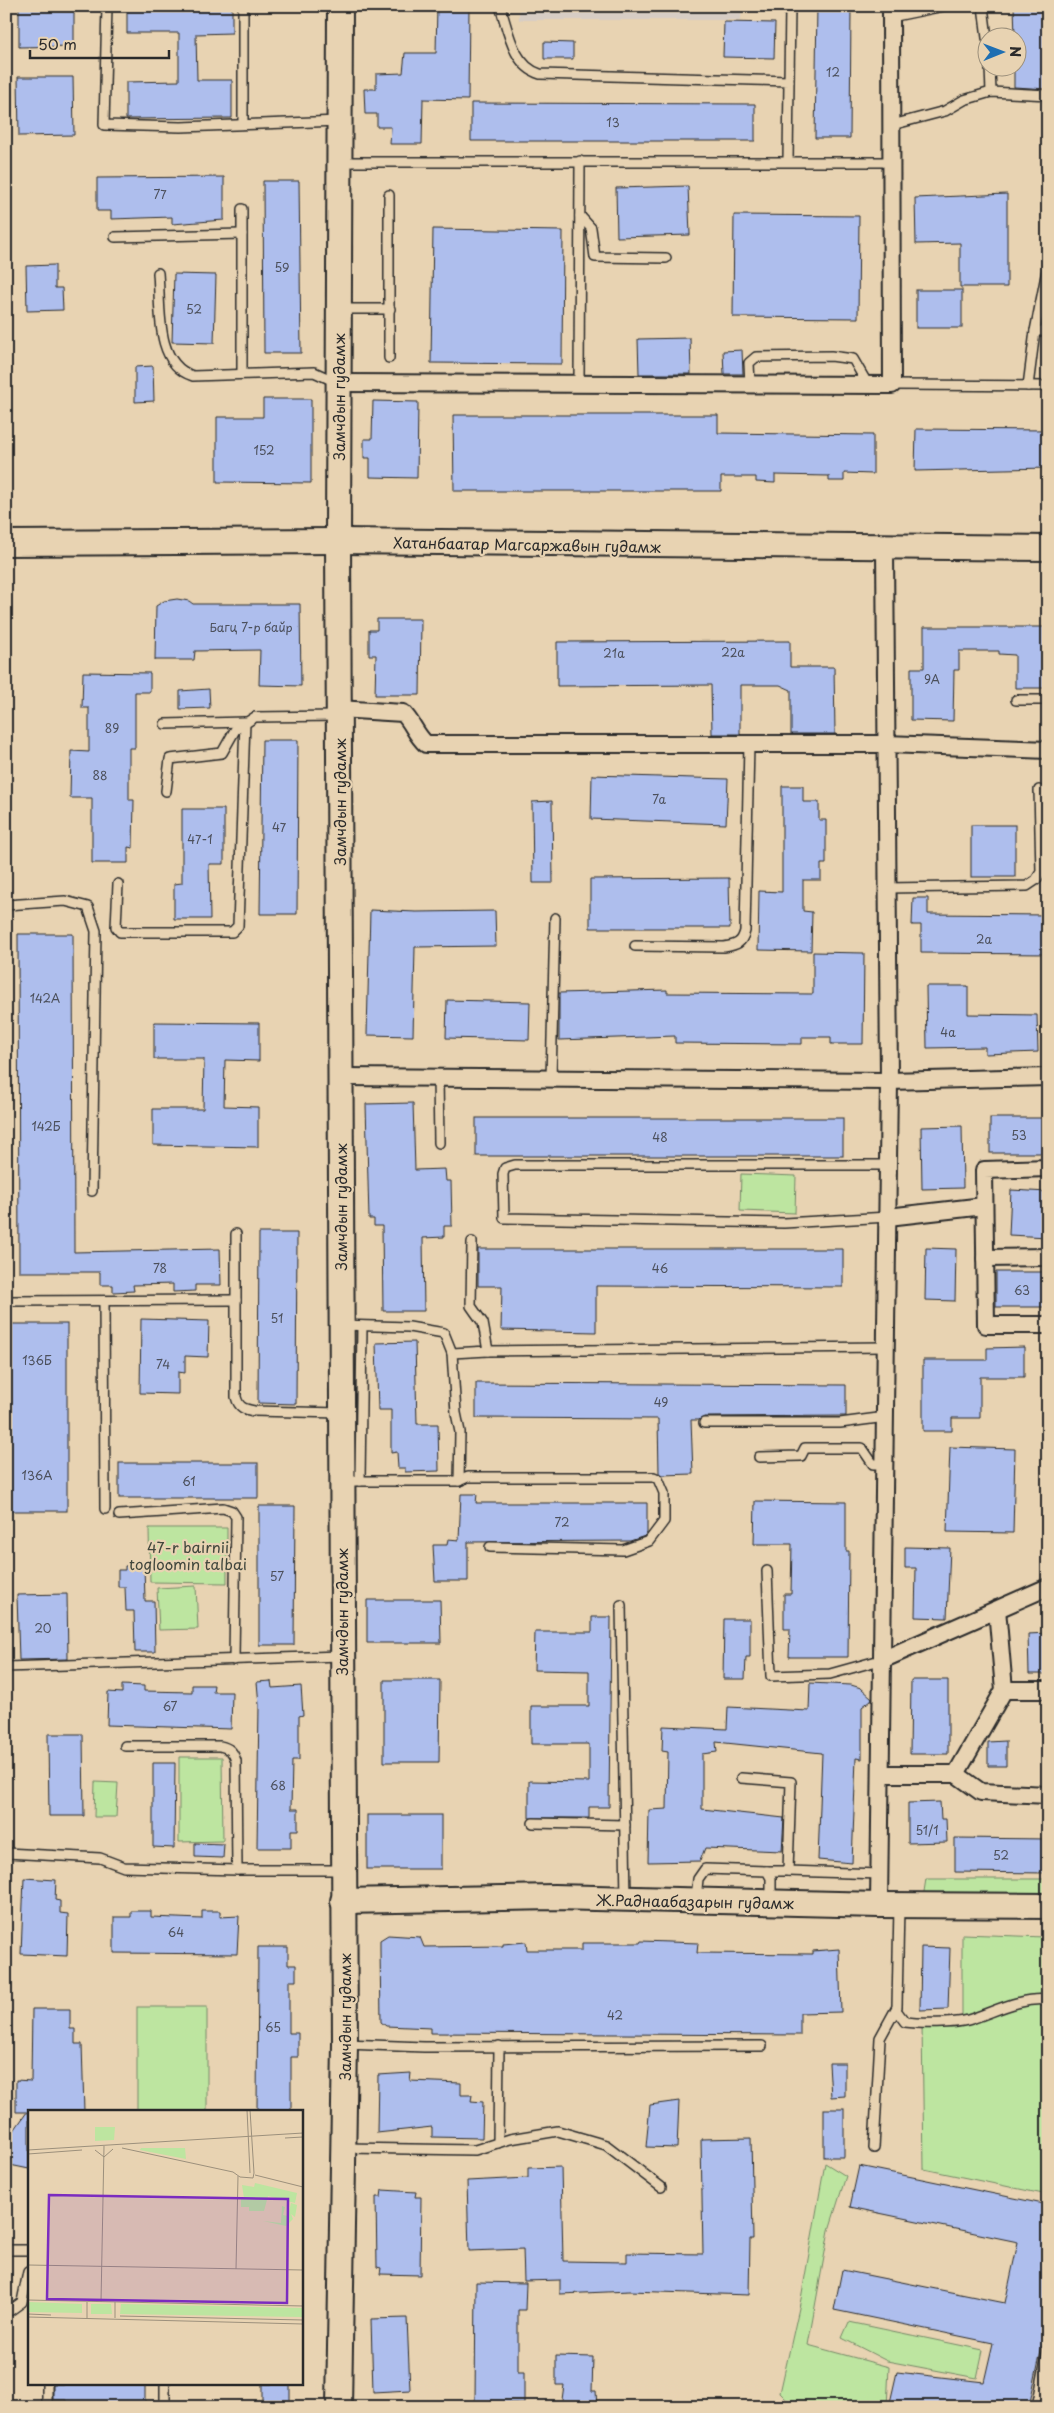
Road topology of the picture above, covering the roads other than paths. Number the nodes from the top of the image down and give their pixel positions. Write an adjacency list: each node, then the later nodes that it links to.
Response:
1 (107, 6): 15 (lane)
2 (243, 6): 15 (lane)
3 (340, 6): 14 (street, Замчдын гудамж)
4 (500, 6): 11 (lane)
5 (790, 6): 11 (lane)
6 (944, 6): 8 (lane)
7 (983, 6): 9 (lane)
8 (891, 12): 16 (street)
9 (986, 28)
10 (990, 78): 12 (lane)
11 (789, 81): 19 (lane)
12 (991, 92): 13 (lane); 16 (lane)
13 (1048, 94)
14 (339, 121): 15 (lane); 18 (street, Замчдын гудамж)
15 (243, 124)
16 (892, 125): 20 (street)
17 (580, 161): 18 (lane); 19 (lane); 23 (lane)
18 (338, 162): 29 (street, Замчдын гудамж)
19 (788, 162): 20 (lane)
20 (892, 162): 39 (street)
21 (389, 195): 30 (lane)
22 (242, 209): 24 (lane)
23 (580, 216): 26 (lane); 36 (lane)
24 (242, 234): 25 (lane); 34 (lane)
25 (115, 237)
26 (666, 258)
27 (1048, 265): 31 (lane)
28 (158, 273): 34 (lane)
29 (338, 309): 30 (lane); 35 (street, Замчдын гудамж)
30 (390, 309): 33 (lane)
31 (1035, 331): 32 (lane); 40 (lane)
32 (1048, 331)
33 (389, 358)
34 (242, 373): 35 (lane)
35 (338, 383): 36 (street); 42 (street, Замчдын гудамж)
36 (579, 384): 37 (street)
37 (750, 385): 38 (street); 38 (lane)
38 (868, 385): 39 (street)
39 (892, 385): 40 (lane)
40 (1028, 386): 41 (lane)
41 (1048, 386)
42 (338, 541): 43 (street, Хатанбаатар Магсаржавын гудамж); 44 (street, Хатанбаатар Магсаржавын гудамж); 48 (street, Замчдын гудамж)
43 (6, 543)
44 (885, 548): 45 (street, Хатанбаатар Магсаржавын гудамж); 52 (street)
45 (1048, 548)
46 (1016, 700): 47 (lane)
47 (1048, 700)
48 (338, 712): 49 (lane); 51 (street); 61 (street, Замчдын гудамж)
49 (245, 722): 50 (lane); 55 (lane); 56 (lane)
50 (165, 724)
51 (749, 744): 52 (street); 60 (lane)
52 (886, 744): 53 (street); 57 (street)
53 (1048, 750)
54 (1039, 790): 57 (lane)
55 (166, 791)
56 (118, 884)
57 (887, 888): 65 (street)
58 (6, 905): 69 (lane)
59 (555, 918): 64 (lane)
60 (635, 946)
61 (340, 1077): 63 (street); 80 (street, Замчдын гудамж)
62 (1048, 1077): 65 (street)
63 (438, 1078): 64 (street); 66 (lane)
64 (551, 1078): 65 (street)
65 (889, 1081): 67 (street)
66 (439, 1143)
67 (888, 1165): 71 (street); 71 (lane)
68 (1048, 1168): 70 (street)
69 (92, 1191)
70 (984, 1206): 71 (street); 75 (street)
71 (888, 1218): 81 (street)
72 (236, 1234): 76 (lane)
73 (472, 1242): 82 (lane)
74 (1048, 1257): 75 (street)
75 (985, 1258): 79 (street)
76 (236, 1300): 78 (lane); 84 (lane)
77 (6, 1301): 78 (lane)
78 (104, 1301): 91 (lane)
79 (1048, 1325)
80 (351, 1326): 83 (lane); 84 (street, Замчдын гудамж); 89 (lane)
81 (887, 1347): 82 (lane); 85 (street)
82 (488, 1351): 83 (lane)
83 (452, 1353): 90 (lane)
84 (341, 1413): 89 (street, Замчдын гудамж)
85 (886, 1417): 86 (lane); 88 (street)
86 (704, 1423)
87 (759, 1457): 88 (lane)
88 (886, 1464): 99 (street)
89 (351, 1481): 90 (lane); 98 (street, Замчдын гудамж)
90 (459, 1481): 93 (lane)
91 (105, 1510)
92 (119, 1515): 100 (lane)
93 (490, 1547)
94 (767, 1571): 99 (lane)
95 (1048, 1587): 97 (street)
96 (621, 1605): 110 (lane)
97 (997, 1609): 99 (street); 102 (street)
98 (341, 1656): 100 (lane); 113 (street, Замчдын гудамж)
99 (884, 1659): 105 (street)
100 (234, 1660): 101 (lane)
101 (6, 1667)
102 (1004, 1690): 103 (street); 106 (street)
103 (1048, 1690)
104 (125, 1746): 112 (lane)
105 (882, 1774): 106 (street); 116 (street)
106 (956, 1774): 108 (street)
107 (740, 1778): 115 (lane)
108 (1048, 1795)
109 (533, 1823): 110 (lane)
110 (625, 1825): 117 (lane)
111 (6, 1853): 112 (lane)
112 (236, 1870): 113 (lane)
113 (343, 1870): 118 (street, Замчдын гудамж)
114 (767, 1871): 115 (lane); 119 (lane); 120 (lane)
115 (788, 1871): 116 (lane)
116 (880, 1874): 121 (street)
117 (626, 1899): 118 (street, Ж.Раднаабазарын гудамж); 119 (street, Ж.Раднаабазарын гудамж)
118 (343, 1901): 125 (street, Замчдын гудамж)
119 (696, 1901): 120 (street, Ж.Раднаабазарын гудамж)
120 (771, 1902): 121 (street, Ж.Раднаабазарын гудамж)
121 (889, 1906): 122 (street, Ж.Раднаабазарын гудамж); 124 (lane)
122 (1048, 1906)
123 (1048, 2000): 124 (lane)
124 (896, 2010): 130 (lane)
125 (345, 2044): 126 (lane); 129 (street, Замчдын гудамж)
126 (499, 2046): 127 (lane); 128 (lane)
127 (762, 2046)
128 (498, 2143): 129 (lane); 131 (lane)
129 (342, 2148): 141 (street, Замчдын гудамж)
130 (874, 2148)
131 (661, 2188)
132 (6, 2250): 133 (lane)
133 (28, 2250)
134 (28, 2272): 135 (lane)
135 (6, 2310)
136 (1048, 2349): 142 (lane)
137 (47, 2386): 139 (lane)
138 (165, 2386): 140 (lane)
139 (47, 2407)
140 (166, 2407)
141 (339, 2407)
142 (1037, 2407)

